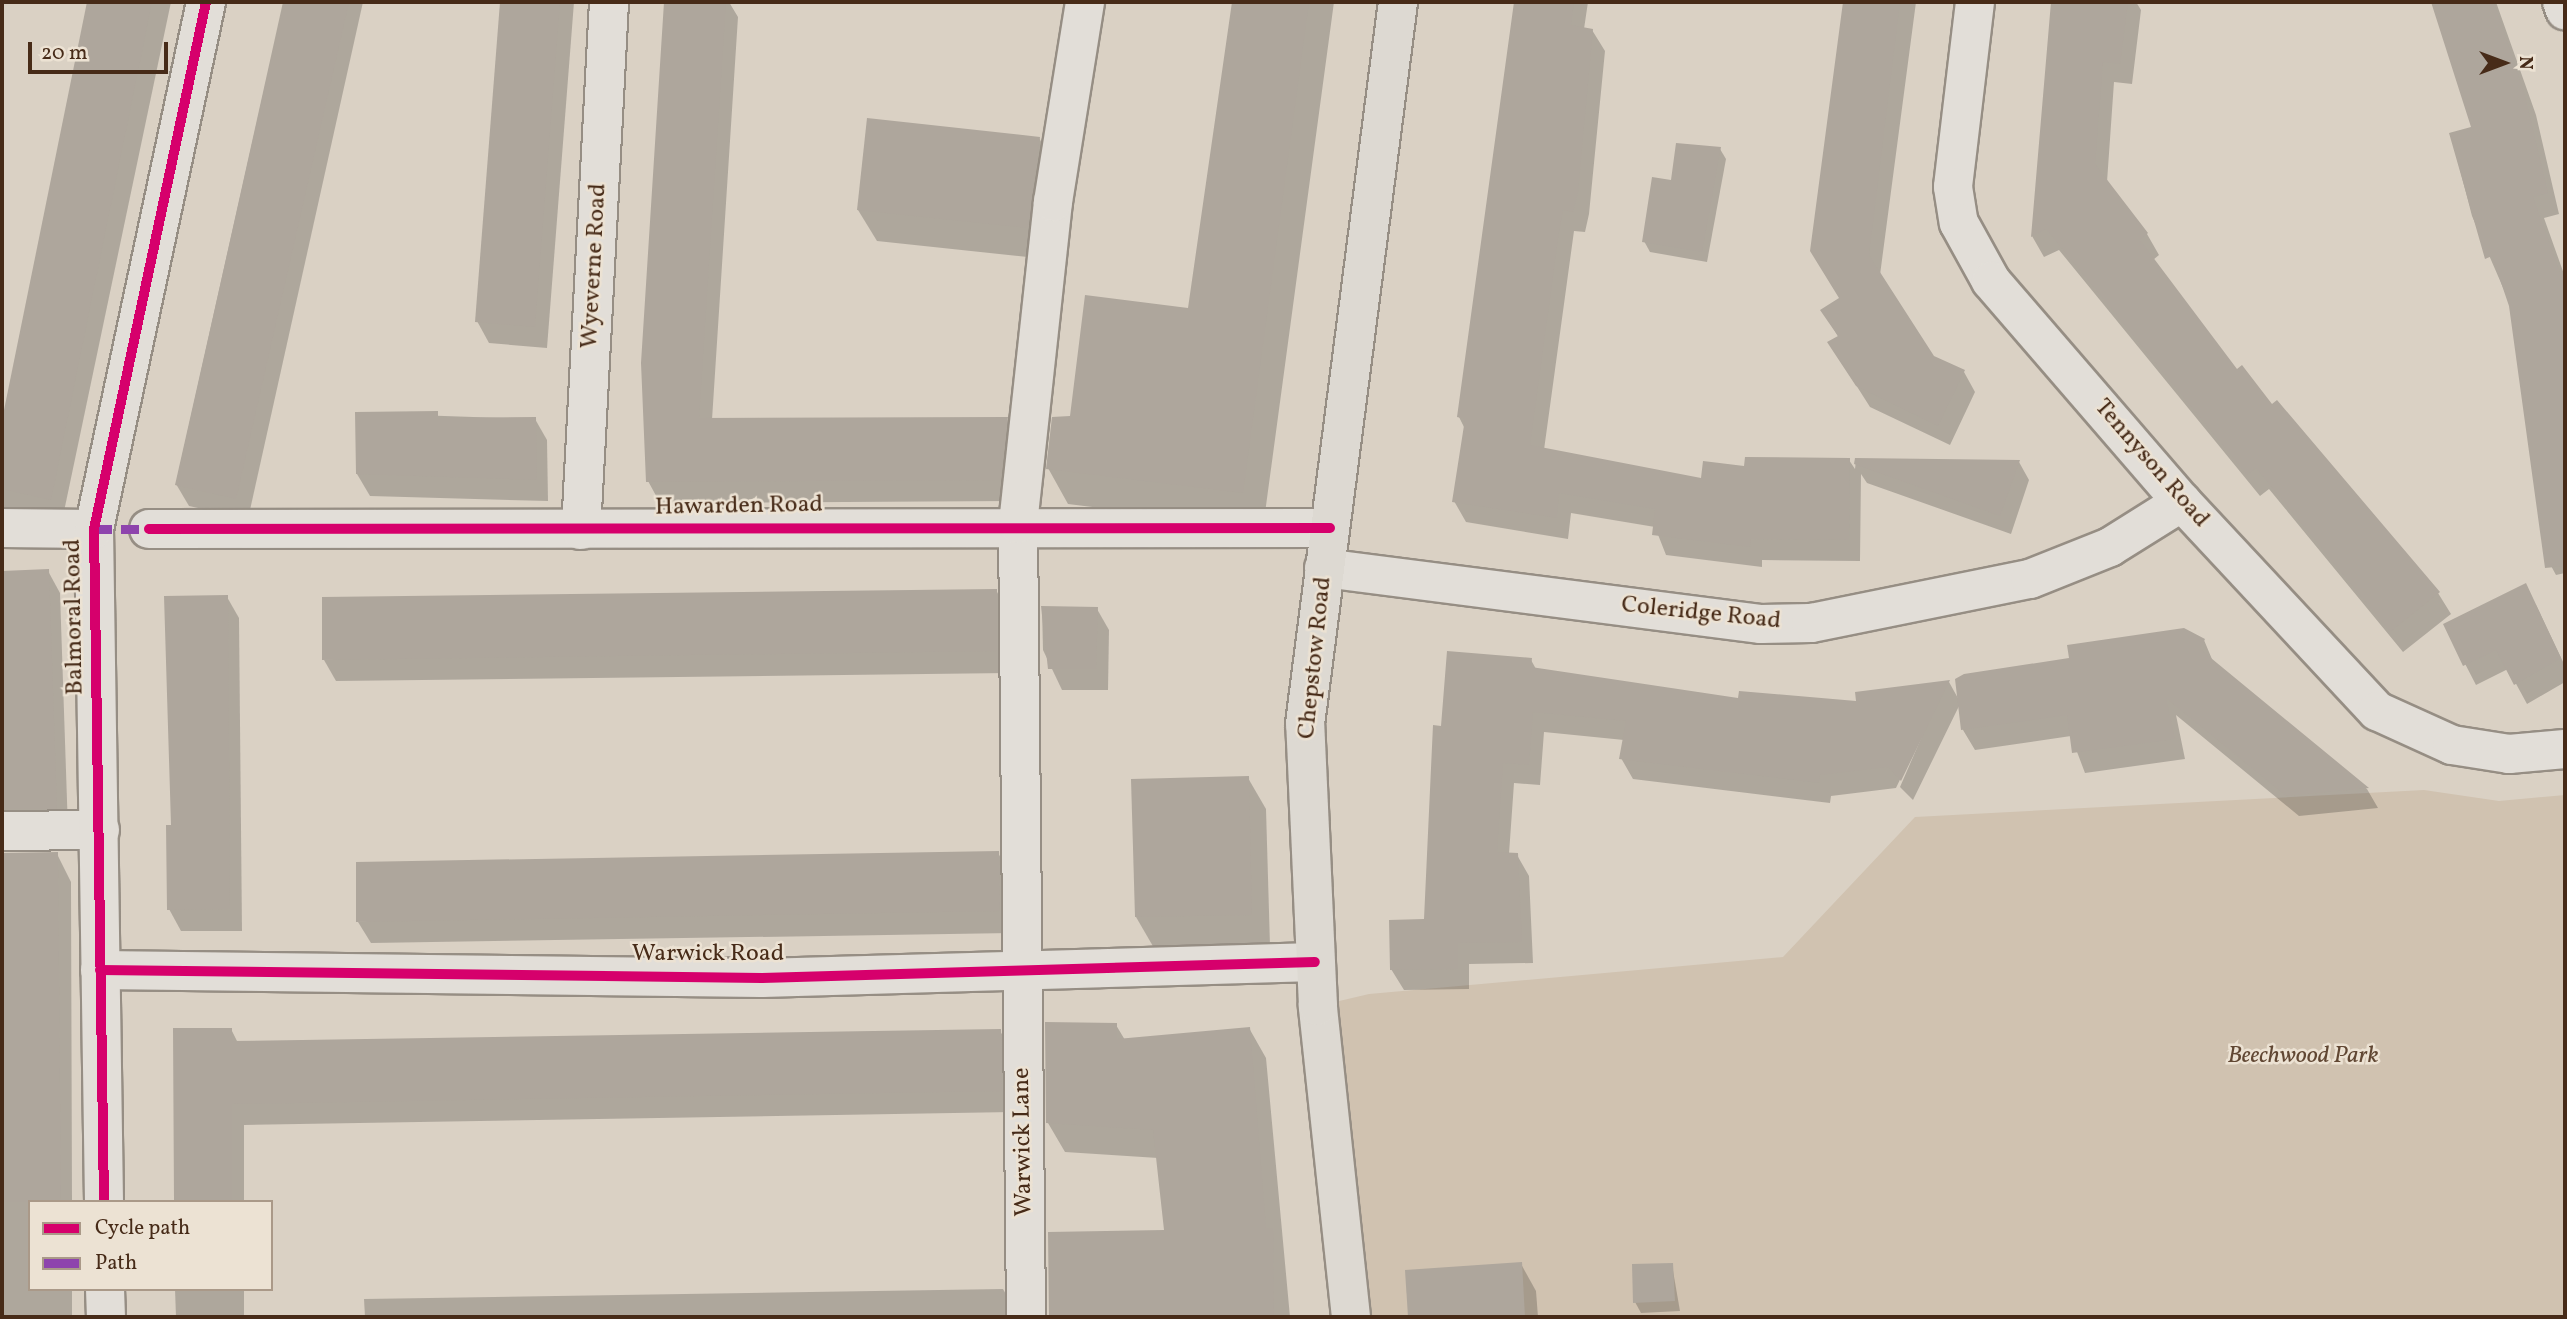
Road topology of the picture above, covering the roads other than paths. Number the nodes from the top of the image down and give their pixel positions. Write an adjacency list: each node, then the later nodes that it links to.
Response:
1 (206, 2): 12 (street, Balmoral Road)
2 (609, 2): 14 (street, Wyeverne Road)
3 (1085, 2): 9 (street, Warwick Lane)
4 (1398, 2): 11 (main road, Chepstow Road)
5 (1975, 2): 8 (street, Tennyson Road)
6 (2563, 2): 7 (street)
7 (2565, 10)
8 (2182, 502): 15 (street, Coleridge Road); 16 (street, Tennyson Road)
9 (1018, 524): 11 (street, Hawarden Road); 14 (street, Hawarden Road); 20 (street, Warwick Lane)
10 (2, 528): 12 (street)
11 (1330, 528): 15 (main road, Chepstow Road)
12 (94, 529): 17 (street, Balmoral Road)
13 (149, 529): 14 (street, Hawarden Road)
14 (581, 530)
15 (1324, 568): 19 (main road, Chepstow Road)
16 (2565, 750)
17 (100, 830): 18 (street); 21 (street, Balmoral Road)
18 (2, 831)
19 (1315, 962): 20 (street, Warwick Road); 26 (main road, Chepstow Road)
20 (1022, 967): 21 (street, Warwick Road); 25 (street, Warwick Lane)
21 (100, 970): 22 (street, Balmoral Road)
22 (104, 1200)
23 (105, 1291): 24 (street)
24 (106, 1317)
25 (1026, 1317)
26 (1351, 1317)

